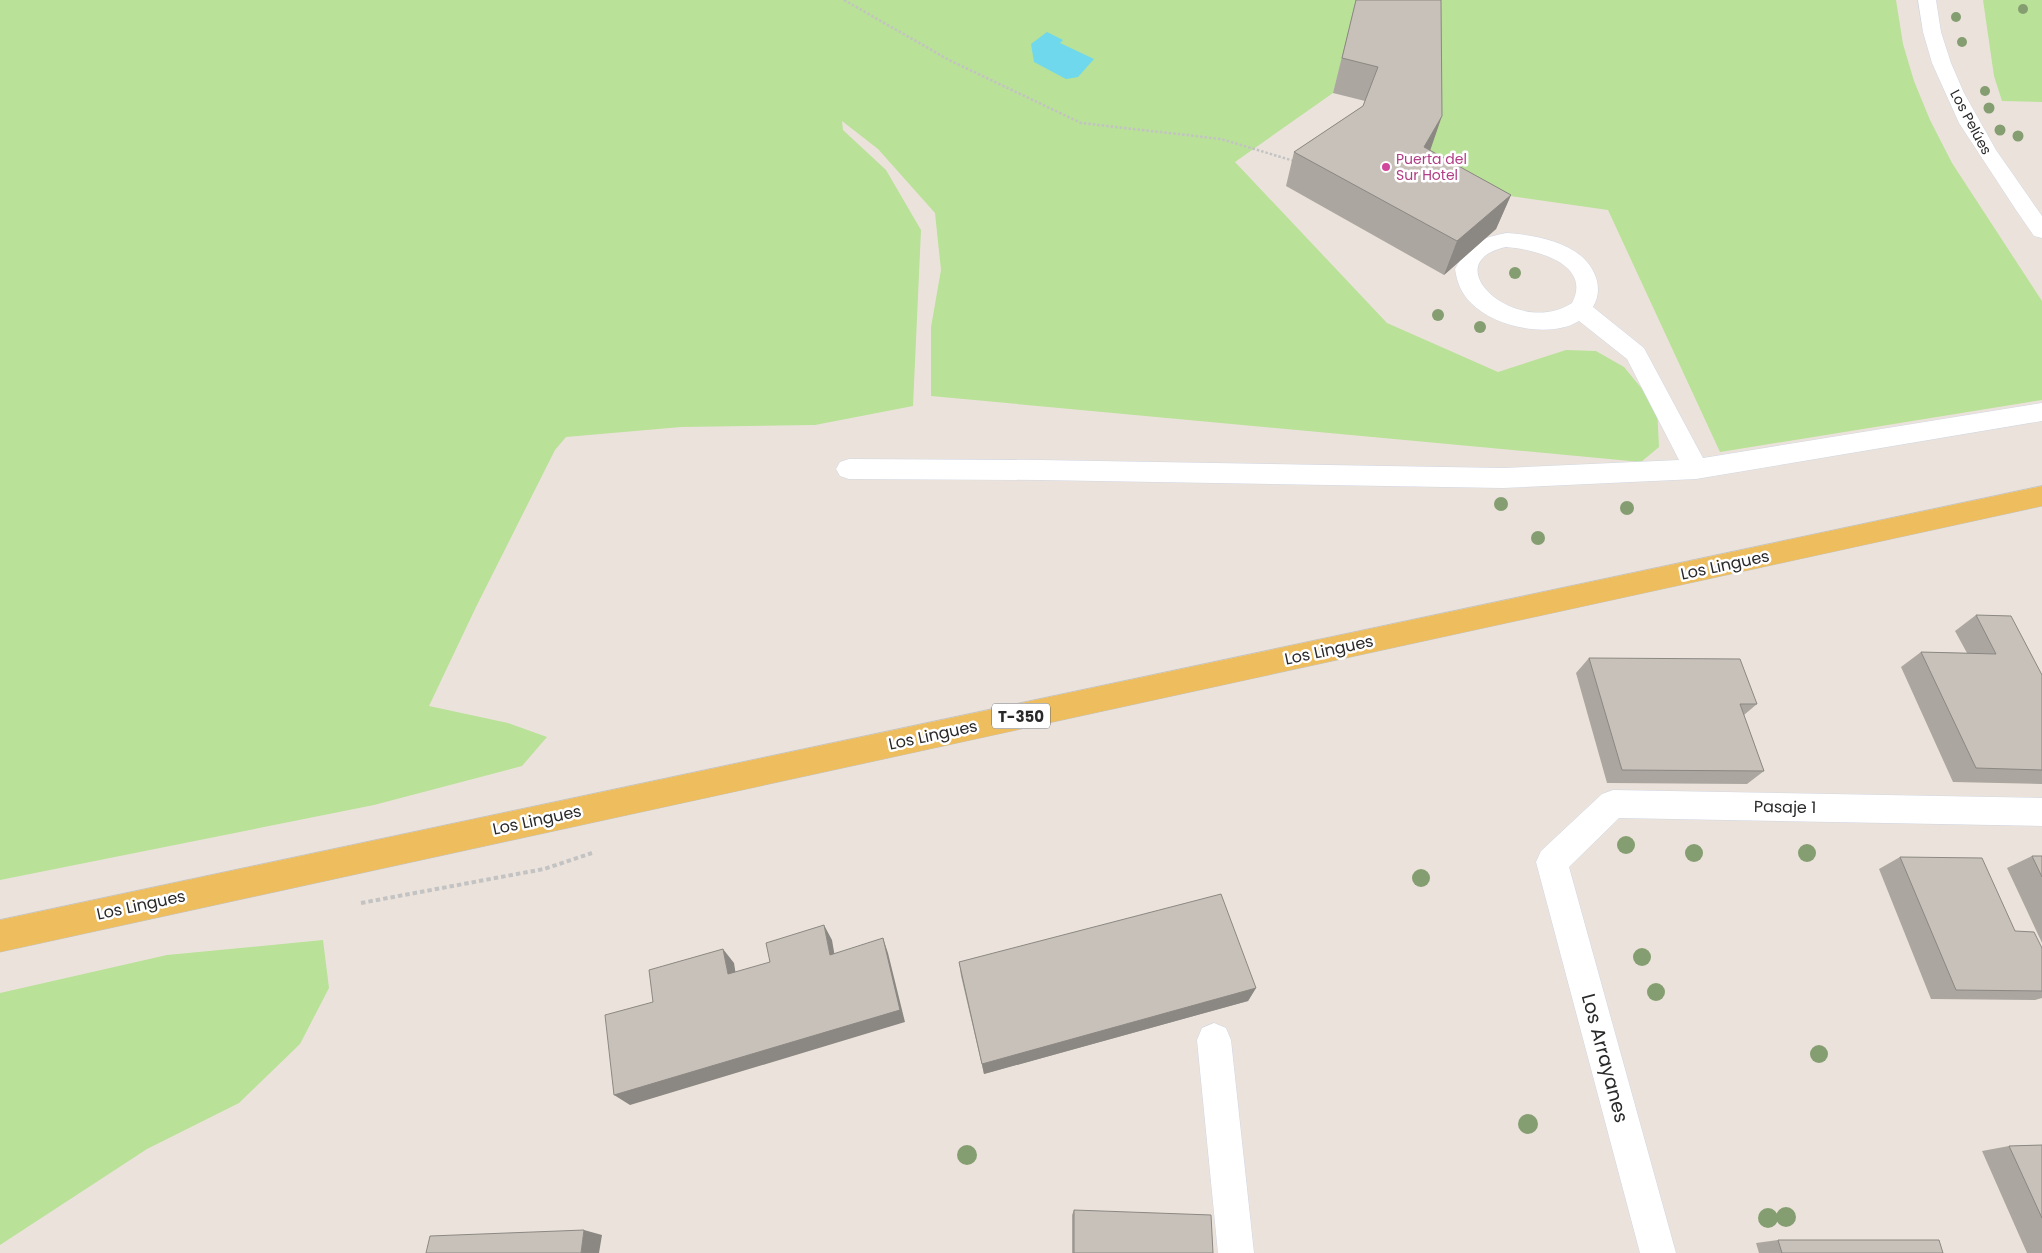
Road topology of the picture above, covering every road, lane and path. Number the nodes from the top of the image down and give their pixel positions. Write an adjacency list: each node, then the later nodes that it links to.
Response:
1 (844, 0): 3 (path)
2 (1927, 0): 4 (street, Los Pelúes)
3 (1296, 162)
4 (2042, 231)
5 (1580, 309): 5 (street); 7 (street)
6 (2042, 412): 7 (street)
7 (1696, 469): 8 (street)
8 (849, 470)
9 (2042, 496): 12 (main road, Los Lingues / T-350)
10 (2042, 812): 11 (street, Pasaje 1)
11 (1552, 862): 15 (street, Los Arrayanes)
12 (0, 936)
13 (1214, 1040): 14 (street)
14 (1236, 1253)
15 (1658, 1253)

